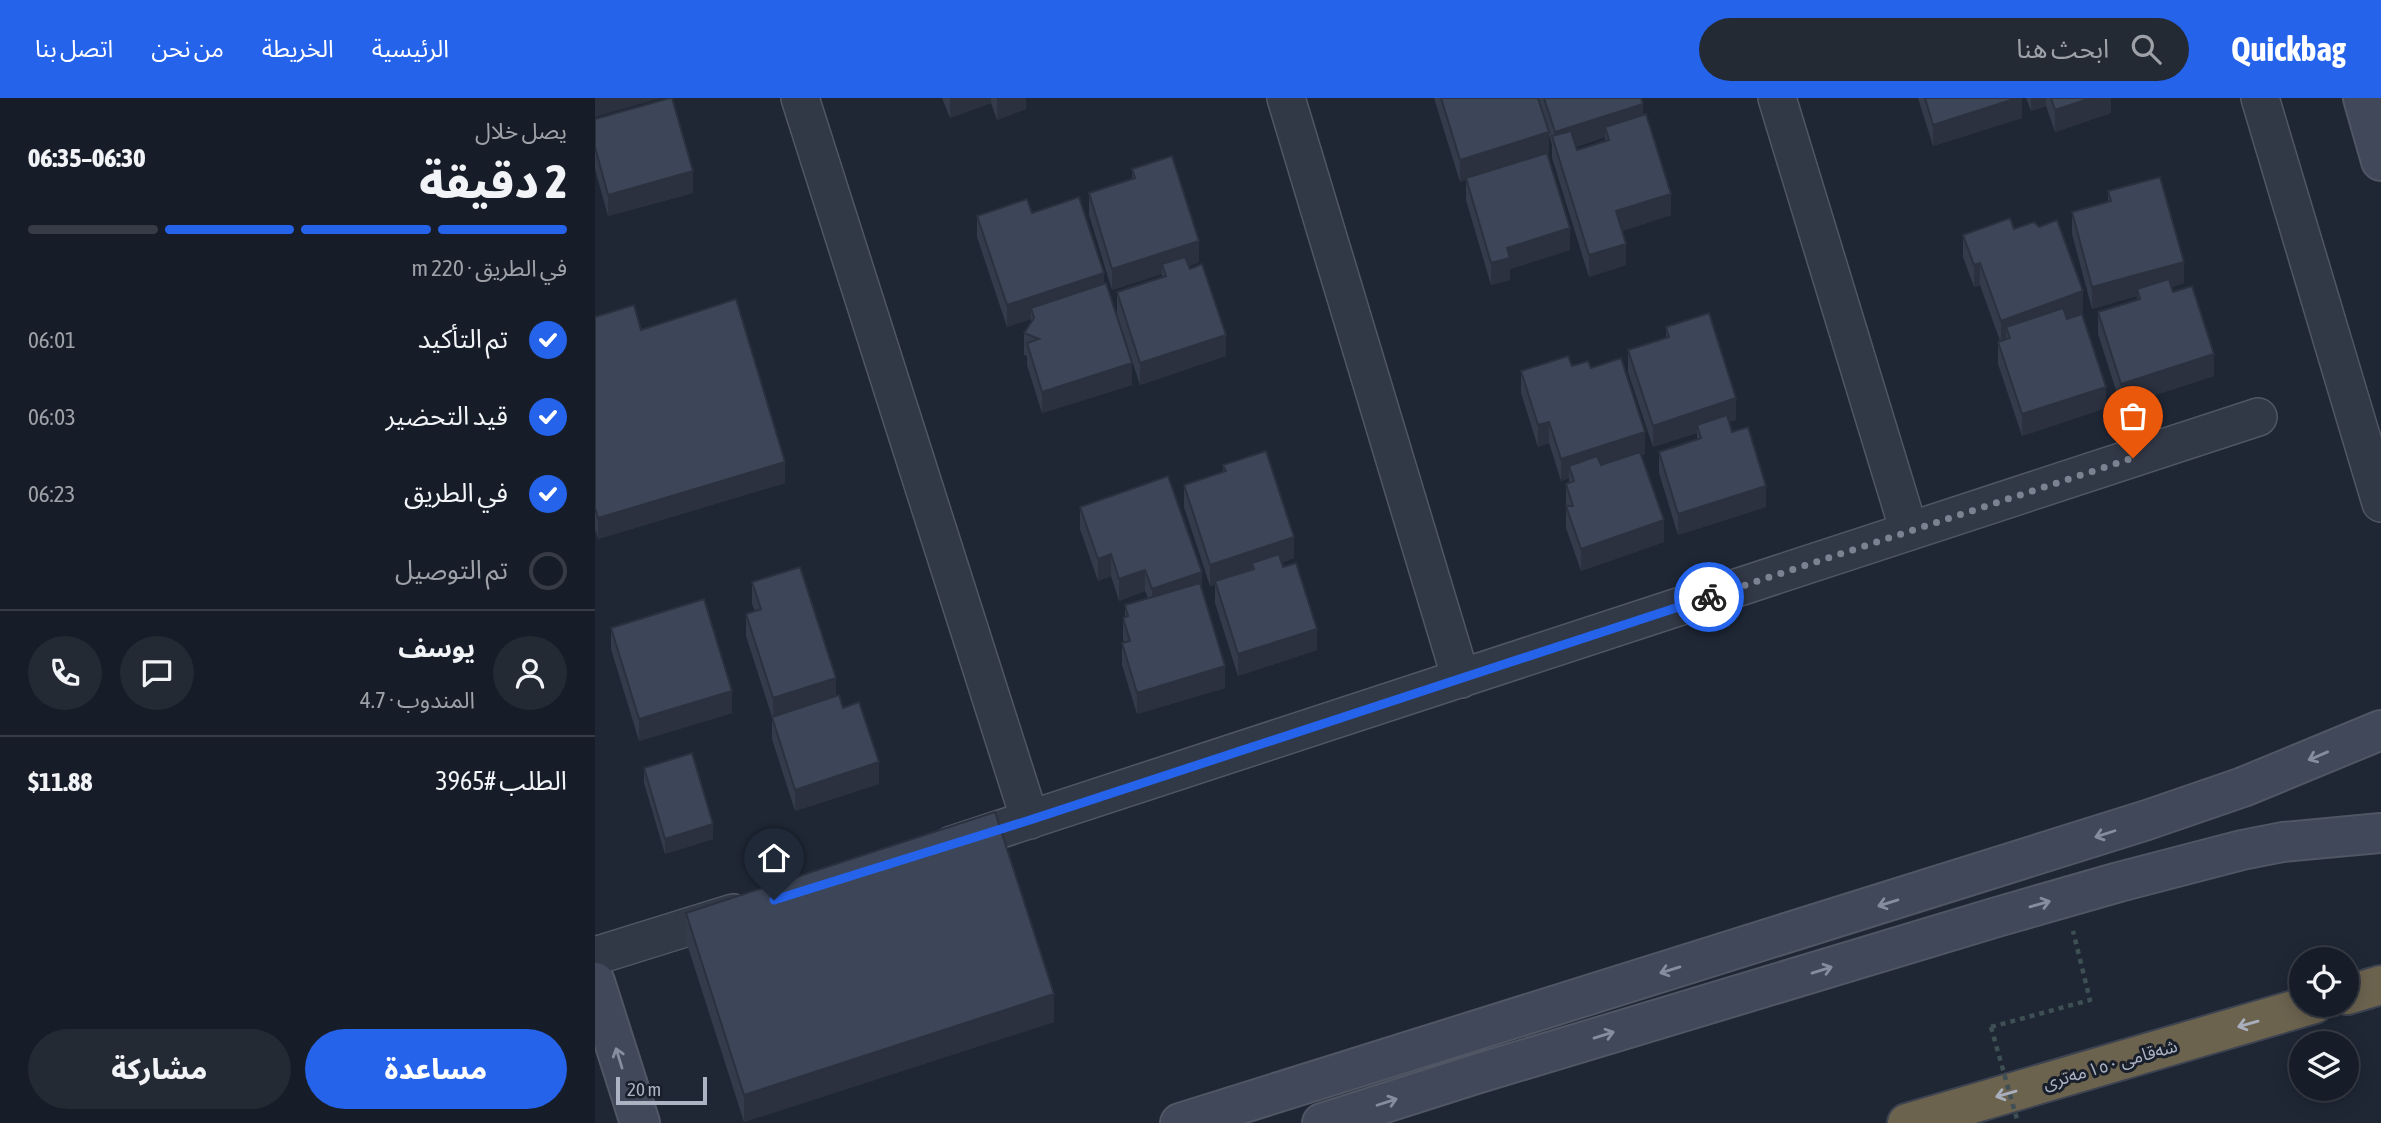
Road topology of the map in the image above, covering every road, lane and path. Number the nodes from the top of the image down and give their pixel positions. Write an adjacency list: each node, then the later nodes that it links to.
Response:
1 (800, 98): 12 (street)
2 (1286, 98): 10 (street)
3 (1777, 98): 9 (street)
4 (2260, 98): 8 (street)
5 (2363, 98): 6 (street)
6 (2381, 161)
7 (2258, 417): 9 (street)
8 (2381, 503)
9 (1909, 531): 10 (street)
10 (1461, 679): 12 (street)
11 (2381, 730): 23 (street, one-way to 23)
12 (1030, 820): 14 (street)
13 (2381, 833): 24 (street, one-way to 13)
14 (924, 853)
15 (766, 902): 16 (street)
16 (595, 956)
17 (595, 982): 22 (street, one-way to 17)
18 (2381, 985): 19 (highway)
19 (2359, 991)
20 (2069, 1005): 26 (path, bridge)
21 (2289, 1011): 25 (highway, شەقامی ١٥٠ مەتری, one-way to 25)
22 (640, 1123)
23 (1180, 1123)
24 (1322, 1123)
25 (1907, 1123)
26 (2018, 1123)

